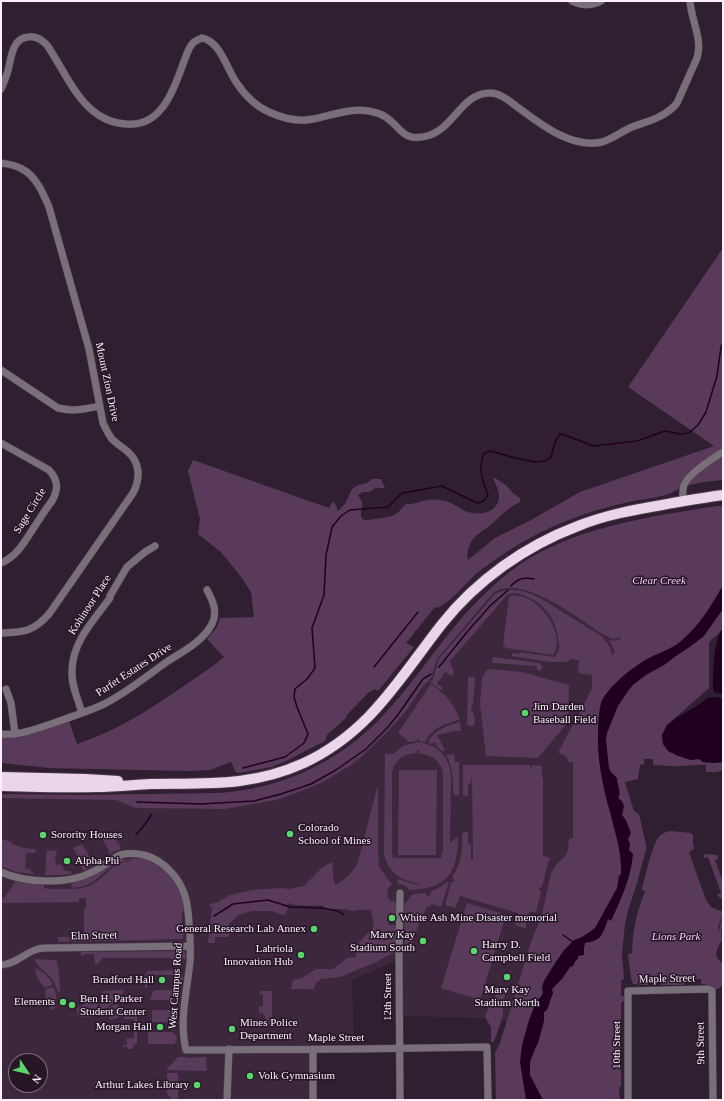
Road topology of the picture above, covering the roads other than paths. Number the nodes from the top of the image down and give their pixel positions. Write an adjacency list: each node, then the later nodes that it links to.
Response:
1 (572, 1): 2 (street)
2 (601, 1)
3 (690, 1): 4 (street)
4 (1, 89)
5 (1, 163): 7 (street, Mount Zion Drive)
6 (1, 370): 7 (street)
7 (100, 406): 15 (street, Mount Zion Drive)
8 (1, 443): 13 (street, Sage Circle)
9 (723, 452): 11 (street)
10 (723, 495): 11 (highway)
11 (683, 501): 23 (highway)
12 (155, 546): 17 (street, Kohinoor Place)
13 (1, 563)
14 (207, 590): 17 (street, Parfet Estates Drive)
15 (1, 633)
16 (6, 689): 19 (street)
17 (82, 713): 19 (street, Parfet Estates Drive)
18 (1, 734): 19 (street, Parfet Estates Drive)
19 (15, 734)
20 (1, 771): 22 (highway)
21 (1, 777): 22 (highway)
22 (65, 778): 23 (highway)
23 (148, 784): 24 (highway)
24 (1, 787)
25 (1, 872): 27 (street, West Campus Road)
26 (400, 893): 33 (street, 12th Street)
27 (190, 946): 28 (street, Elm Street); 34 (street, West Campus Road)
28 (1, 965)
29 (708, 988): 30 (street, Maple Street); 40 (street, 9th Street)
30 (628, 991): 39 (street, 10th Street)
31 (229, 1049): 32 (street, Maple Street); 34 (street, Maple Street); 35 (street)
32 (312, 1049): 33 (street, Maple Street); 36 (street)
33 (399, 1049): 37 (street, 12th Street); 38 (street, Maple Street)
34 (186, 1050)
35 (227, 1100)
36 (313, 1100)
37 (400, 1100)
38 (488, 1100)
39 (628, 1100)
40 (713, 1100)

